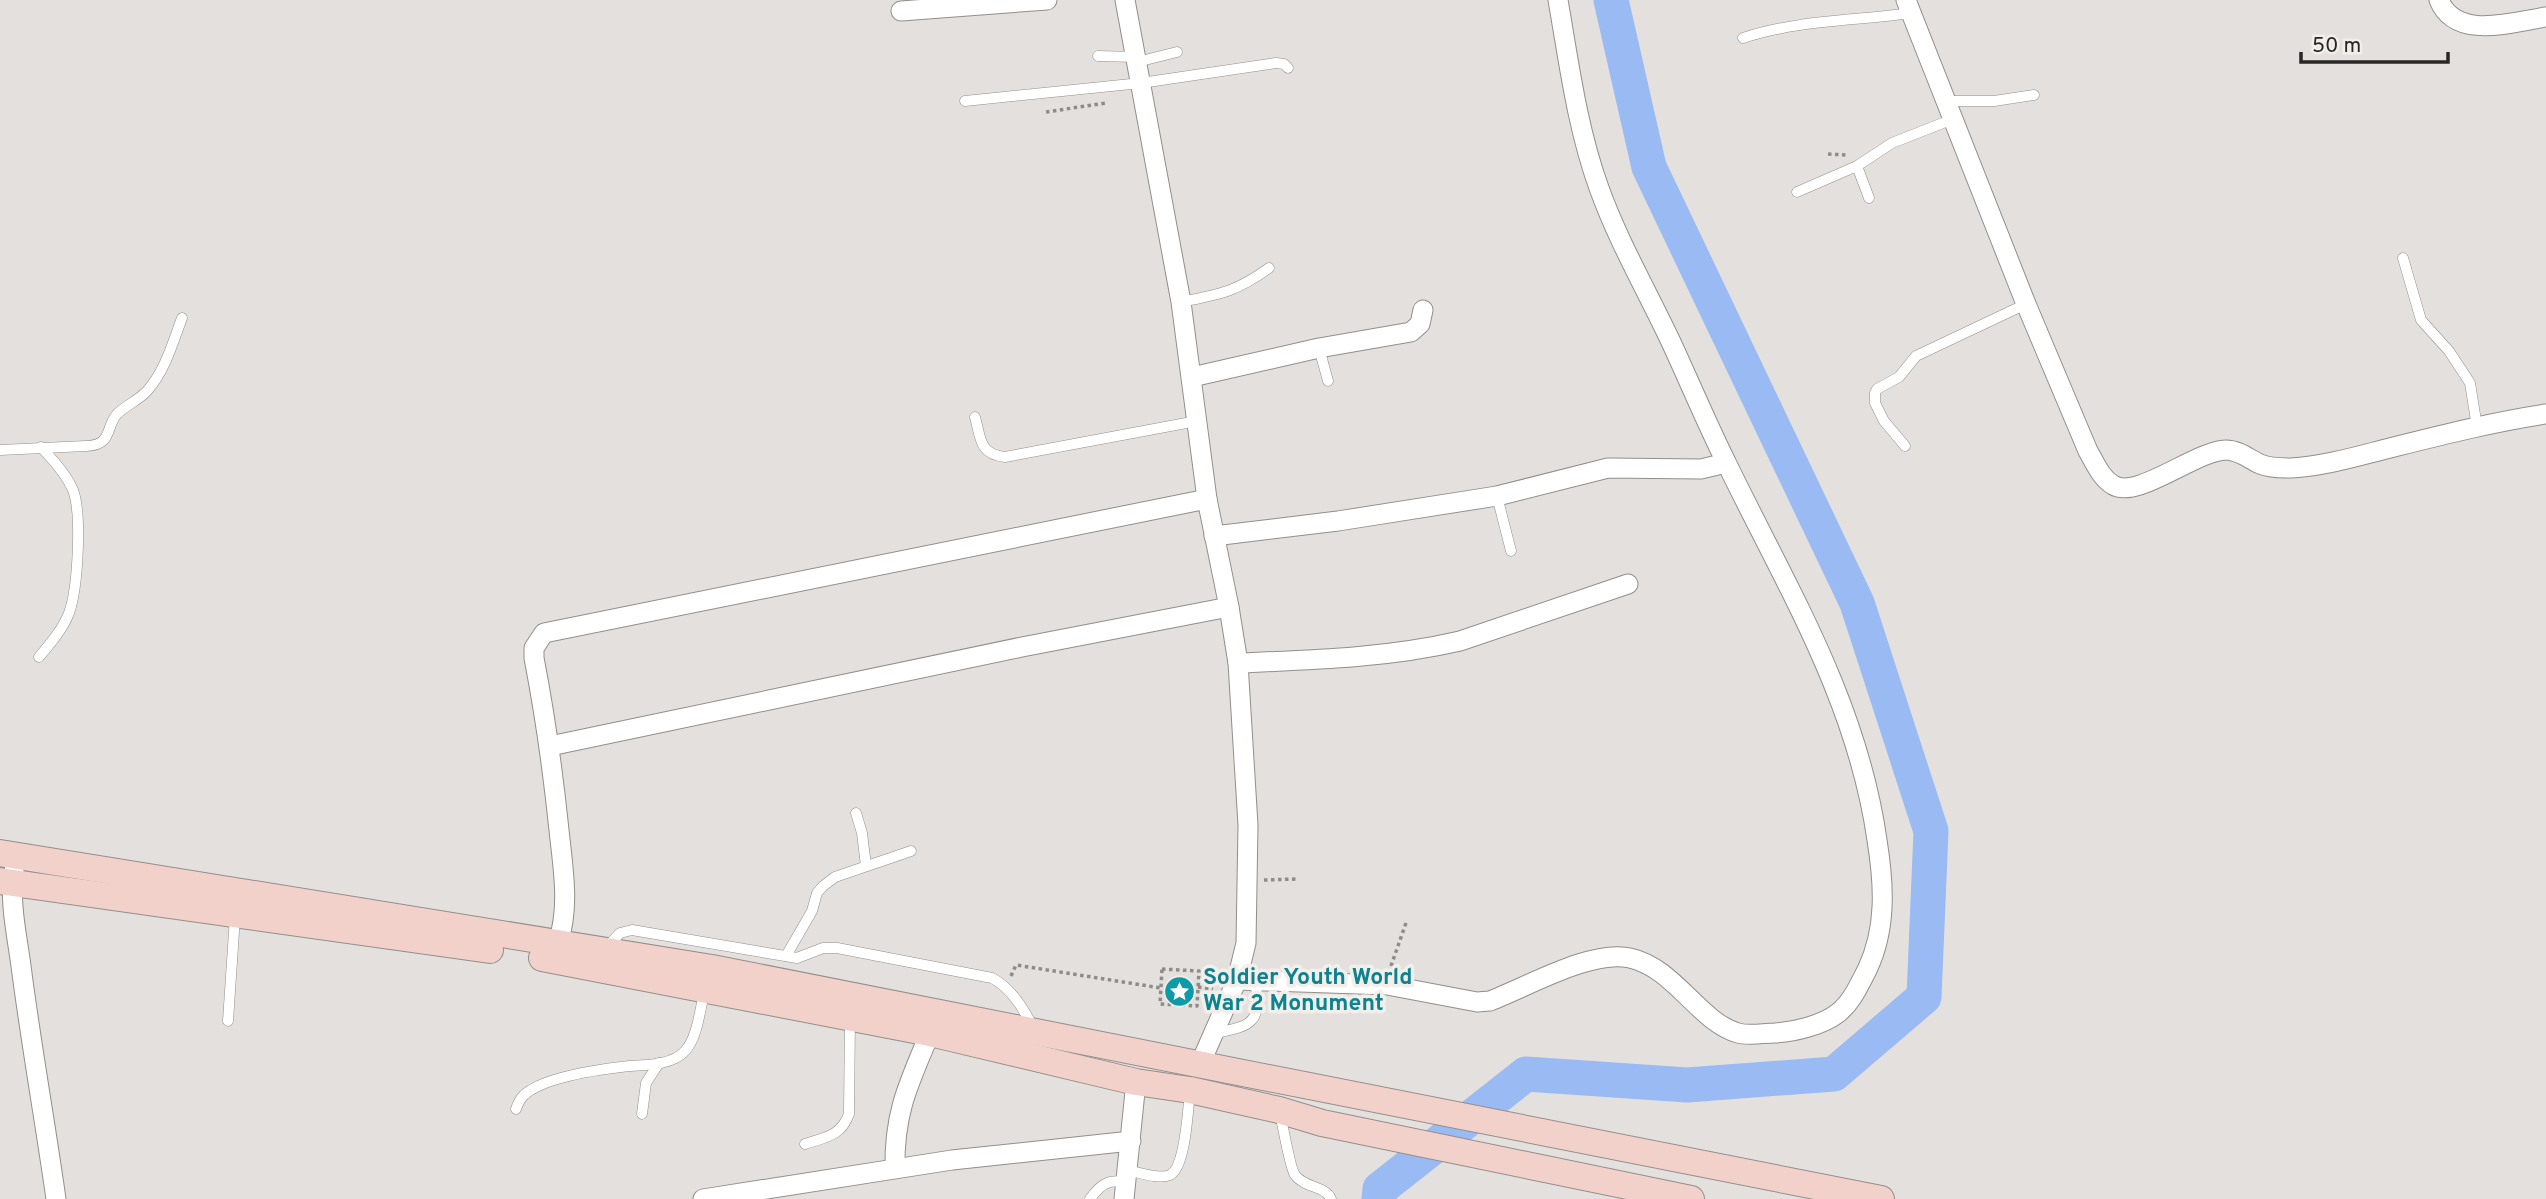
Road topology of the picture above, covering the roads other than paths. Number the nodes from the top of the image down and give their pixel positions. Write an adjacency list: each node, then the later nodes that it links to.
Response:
1 (1047, 0): 6 (street)
2 (1125, 0): 11 (street)
3 (1558, 0): 36 (street)
4 (2439, 0): 7 (street)
5 (1908, 6): 8 (lane); 16 (street)
6 (901, 11)
7 (2546, 17)
8 (1743, 38)
9 (1177, 52): 11 (lane)
10 (1098, 56): 11 (lane)
11 (1137, 59): 13 (street)
12 (1288, 68): 13 (lane)
13 (1142, 90): 15 (lane); 22 (street)
14 (2034, 95): 16 (lane)
15 (965, 101)
16 (1949, 110): 17 (lane); 23 (street)
17 (1857, 166): 18 (lane); 19 (lane)
18 (1797, 192)
19 (1869, 198)
20 (2403, 258): 32 (lane)
21 (1269, 268): 22 (lane)
22 (1181, 302): 27 (street)
23 (2026, 304): 32 (street); 33 (lane)
24 (1423, 310): 26 (street)
25 (182, 318): 34 (lane)
26 (1319, 348): 27 (street); 28 (lane)
27 (1192, 377): 31 (street)
28 (1328, 381)
29 (2546, 414): 32 (street)
30 (975, 417): 31 (lane)
31 (1197, 421): 38 (street)
32 (2477, 427)
33 (1905, 446)
34 (41, 447): 35 (lane); 43 (lane)
35 (0, 450)
36 (1726, 463): 37 (street); 55 (street)
37 (1497, 496): 39 (street); 40 (lane)
38 (1206, 499): 39 (street); 45 (street)
39 (1214, 536): 42 (street)
40 (1511, 551)
41 (1628, 584): 44 (street)
42 (1229, 607): 44 (street); 45 (street)
43 (39, 657)
44 (1238, 663): 55 (street)
45 (550, 746): 52 (street)
46 (856, 813): 49 (lane)
47 (911, 851): 49 (lane)
48 (8, 855): 50 (street); 52 (main road)
49 (866, 866): 54 (lane)
50 (6, 882): 51 (main road); 73 (street)
51 (235, 914): 56 (main road); 58 (lane)
52 (558, 943): 53 (main road)
53 (604, 950): 54 (lane); 59 (main road)
54 (786, 956): 59 (lane)
55 (1246, 980): 61 (street); 61 (lane)
56 (705, 989): 57 (main road); 62 (lane)
57 (850, 1017): 60 (main road); 70 (lane)
58 (228, 1021)
59 (1036, 1031): 63 (main road)
60 (930, 1033): 64 (main road); 71 (street)
61 (1214, 1033): 63 (street)
62 (659, 1063): 66 (lane); 68 (lane)
63 (1200, 1064): 78 (main road)
64 (1136, 1082): 65 (main road); 69 (street)
65 (1190, 1090): 67 (main road); 72 (lane)
66 (516, 1109)
67 (1279, 1110): 76 (lane); 77 (main road)
68 (642, 1114)
69 (1130, 1141): 71 (street); 72 (street)
70 (805, 1144)
71 (895, 1168): 74 (street)
72 (1125, 1184): 75 (lane)
73 (56, 1199)
74 (703, 1199)
75 (1090, 1199)
76 (1331, 1199)
77 (1691, 1199)
78 (1881, 1199)

